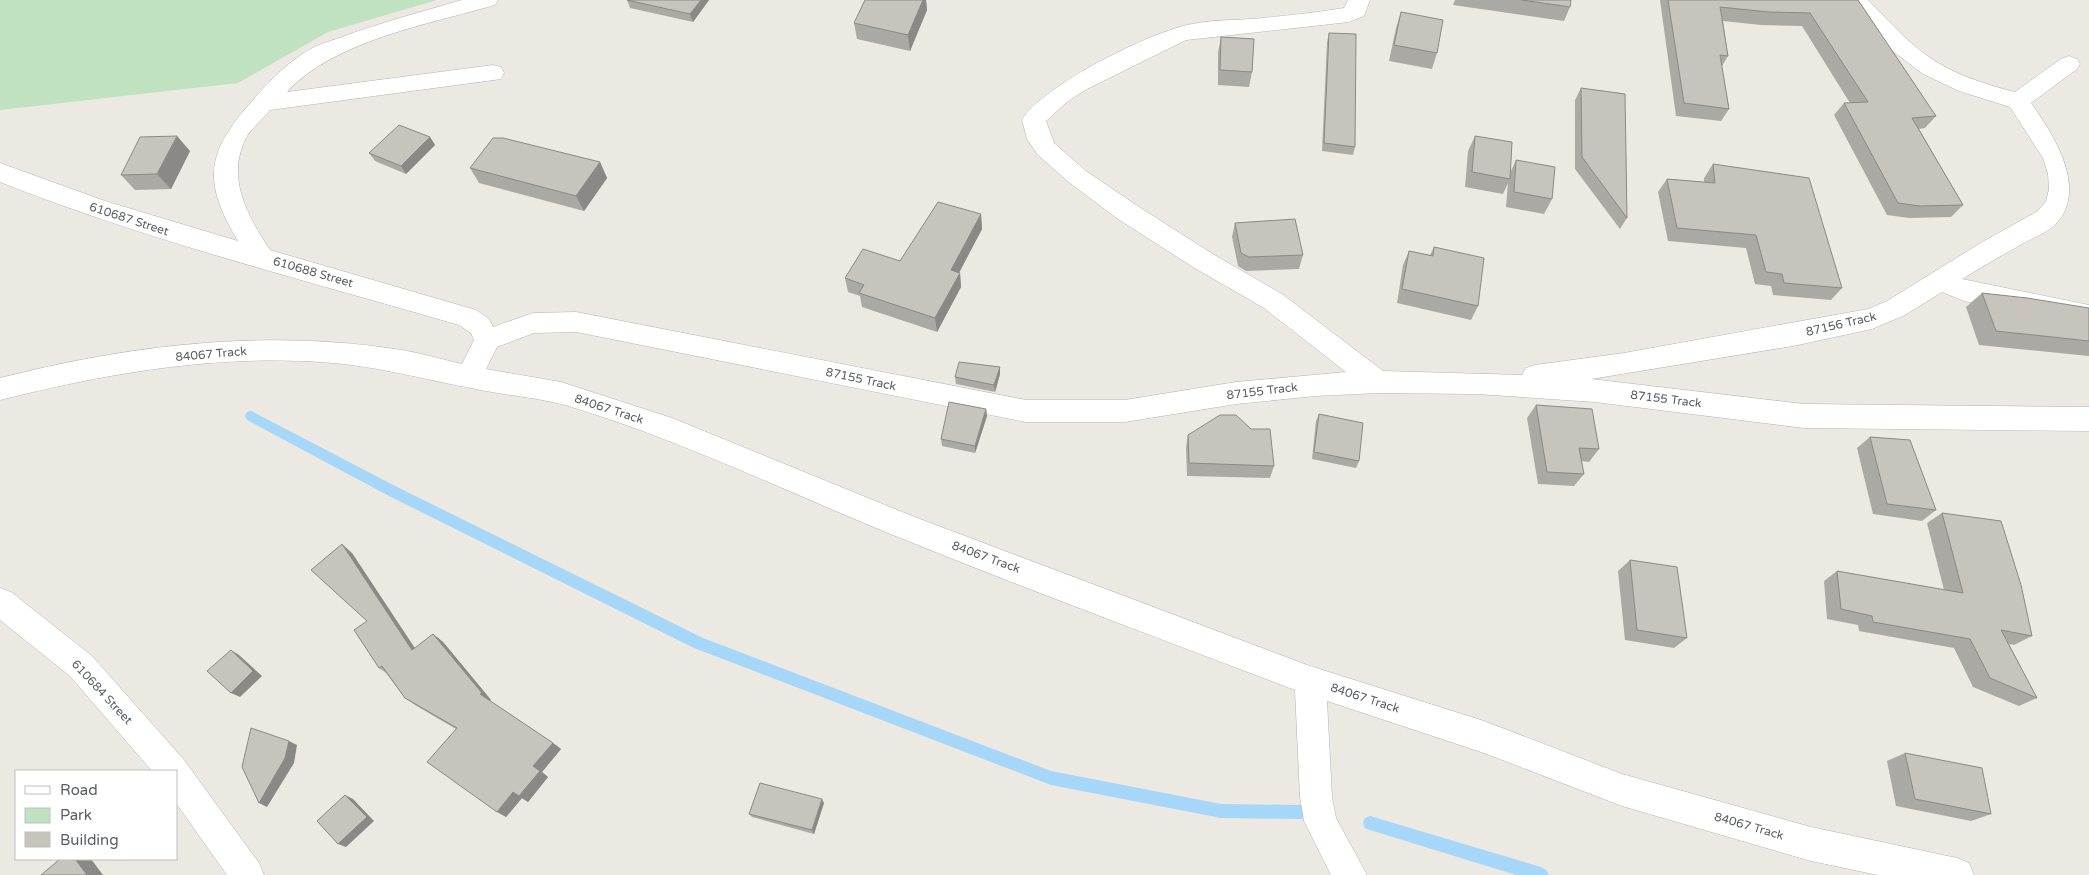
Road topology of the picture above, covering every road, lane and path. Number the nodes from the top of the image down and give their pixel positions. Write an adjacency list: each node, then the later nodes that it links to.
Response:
1 (487, 0): 7 (street, 610688 Street)
2 (1359, 0): 14 (street)
3 (1855, 0): 6 (street)
4 (2069, 64): 6 (street)
5 (493, 73): 7 (street)
6 (2018, 101): 10 (street, 87156 Track)
7 (263, 103): 9 (street, 610688 Street)
8 (0, 172): 9 (street, 610687 Street)
9 (261, 257): 12 (street, 610688 Street)
10 (1941, 281): 11 (street); 15 (street, 87156 Track)
11 (2089, 315)
12 (488, 340): 13 (street); 14 (street, 87155 Track)
13 (469, 378): 16 (street, 84067 Track); 19 (street, 84067 Track)
14 (1378, 382): 15 (street, 87155 Track)
15 (1477, 383): 17 (street, 87155 Track)
16 (0, 389)
17 (2089, 419)
18 (0, 602): 20 (street, 610684 Street)
19 (1310, 680): 23 (street); 24 (street, 84067 Track)
20 (172, 770)
21 (178, 778): 22 (street)
22 (247, 875)
23 (1350, 875)
24 (1957, 875)

